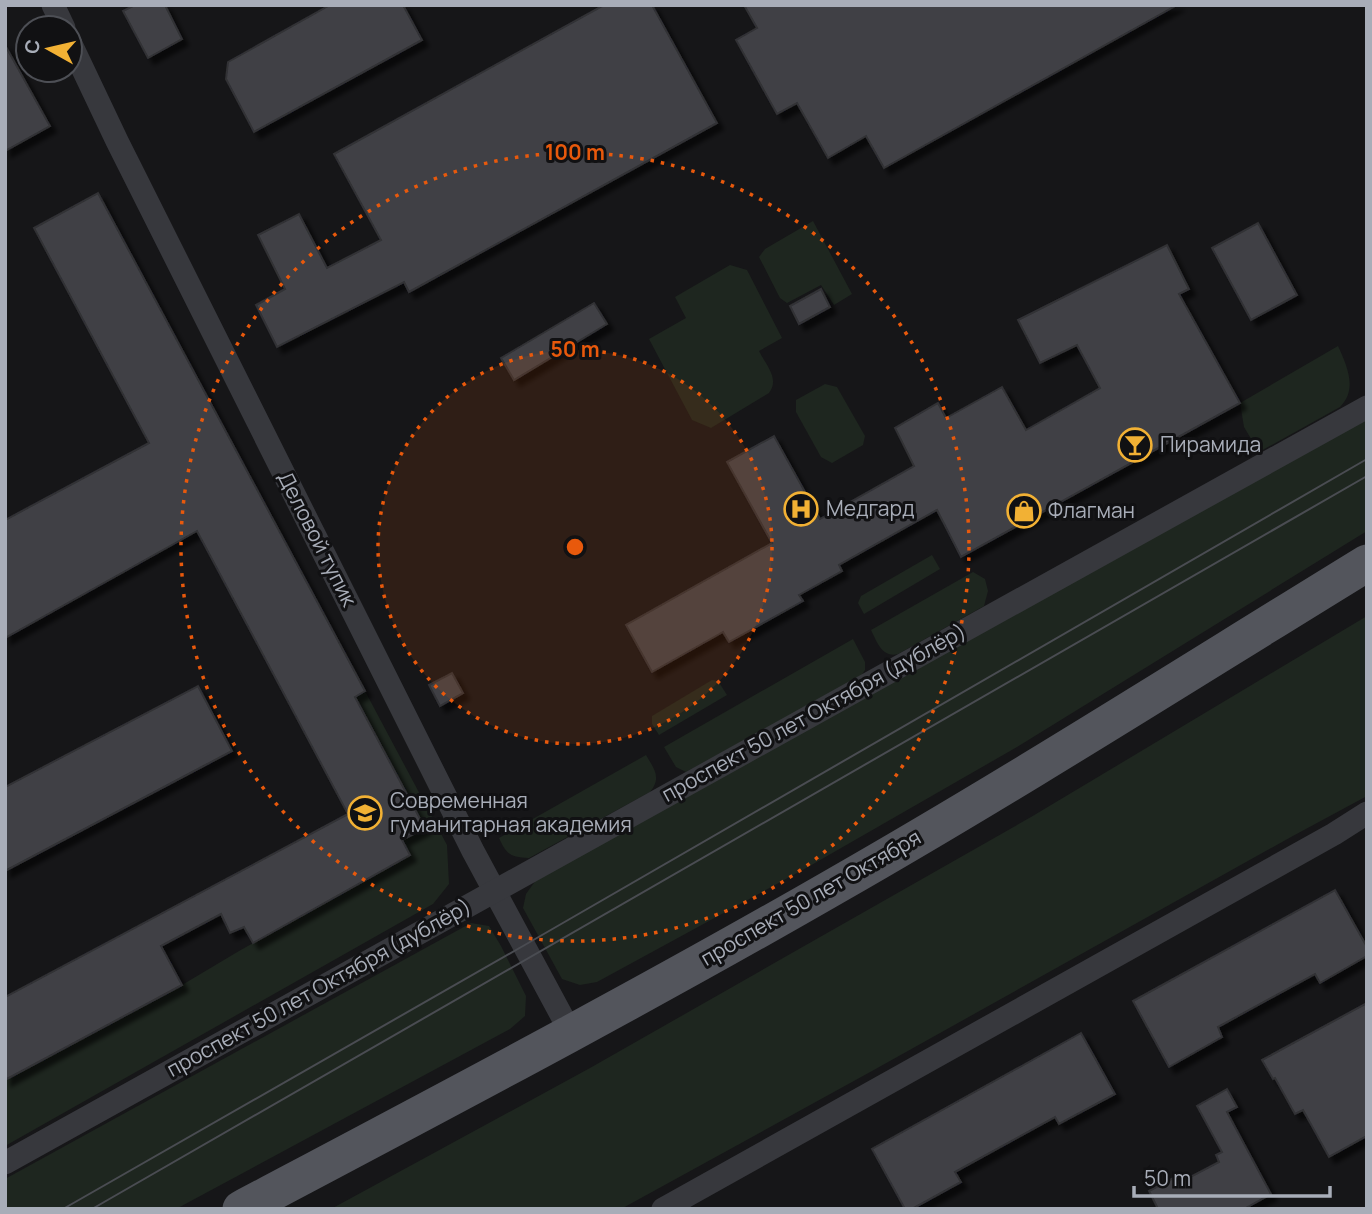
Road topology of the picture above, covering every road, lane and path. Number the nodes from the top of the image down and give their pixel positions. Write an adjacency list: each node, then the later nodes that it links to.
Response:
1 (84, 71): 5 (street, Деловой тупик)
2 (1367, 407): 5 (street, проспект 50 лет Октября (дублёр))
3 (1367, 563): 6 (main road, проспект 50 лет Октября)
4 (1367, 813): 9 (street)
5 (493, 891): 6 (street, Деловой тупик); 7 (street, проспект 50 лет Октября (дублёр))
6 (571, 1033): 8 (main road, проспект 50 лет Октября)
7 (5, 1163)
8 (242, 1209)
9 (663, 1209)

